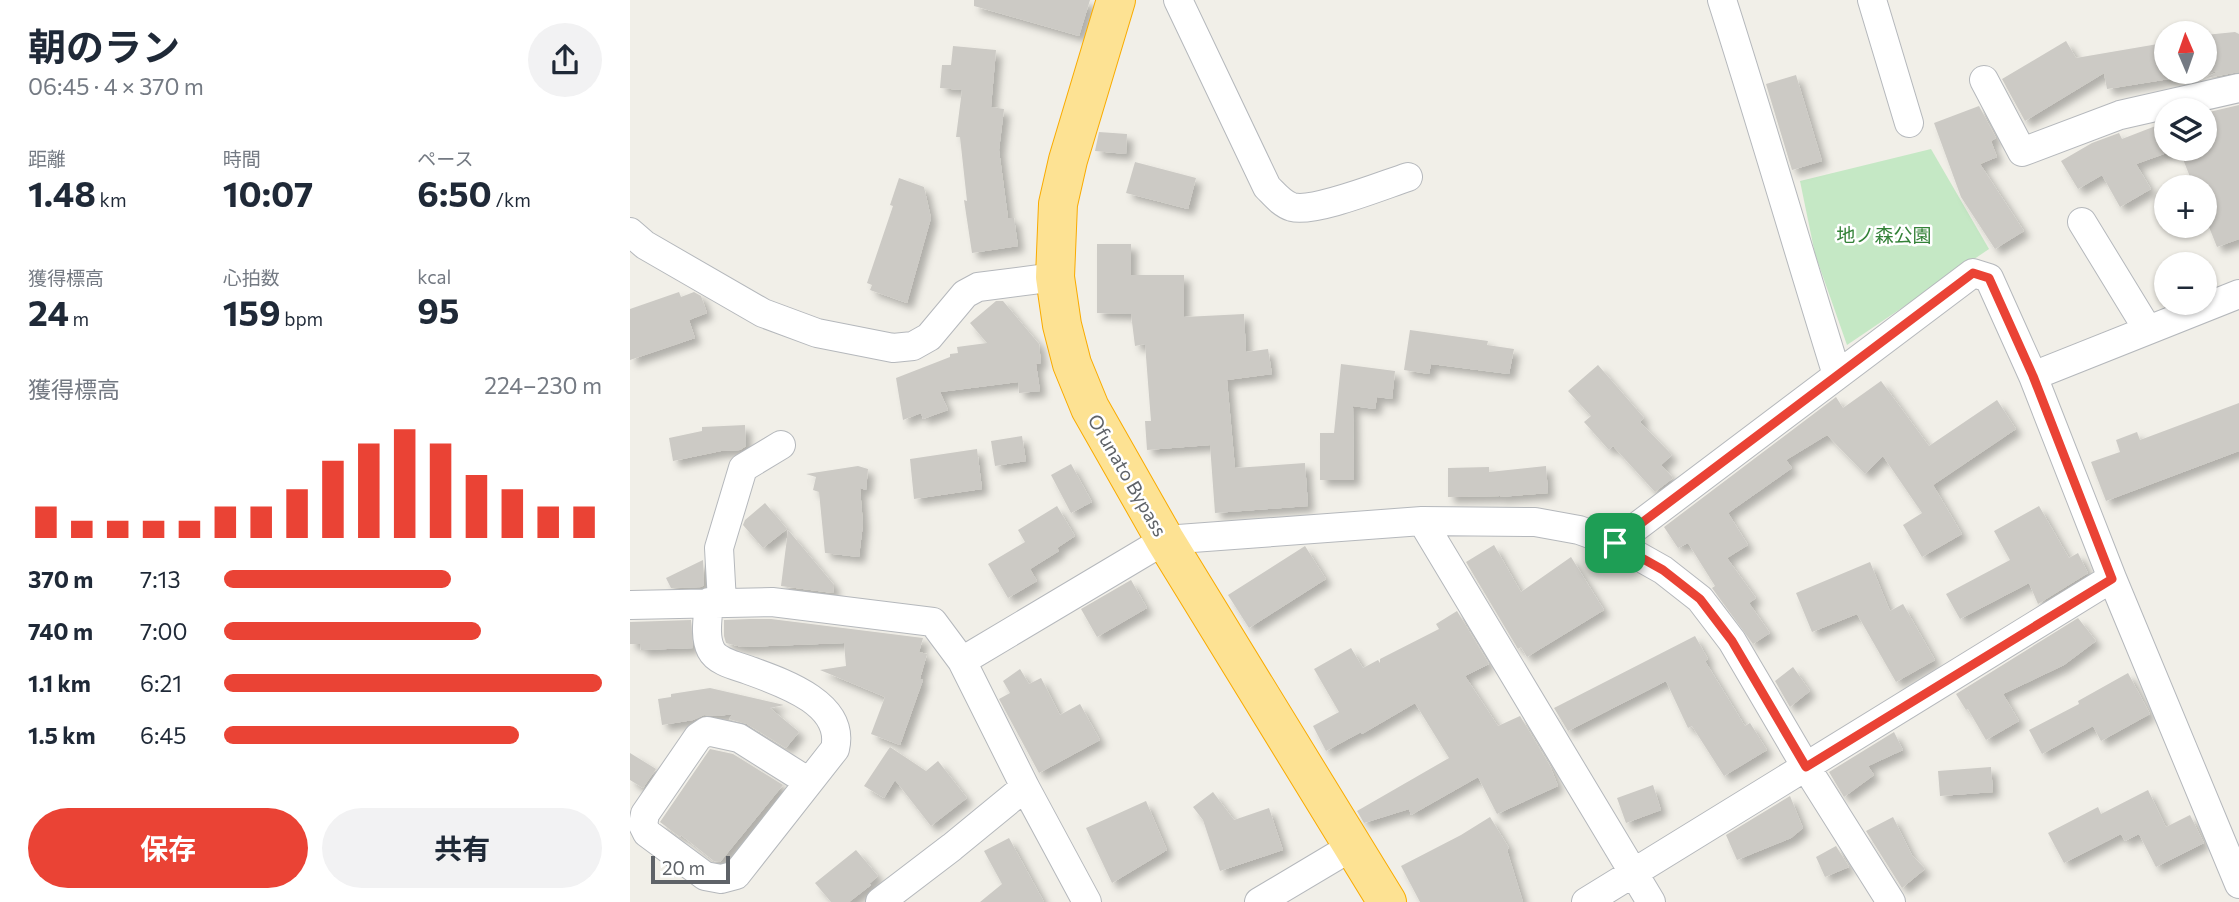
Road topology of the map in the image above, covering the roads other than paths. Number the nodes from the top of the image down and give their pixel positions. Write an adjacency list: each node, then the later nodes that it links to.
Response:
1 (1116, 0): 11 (highway, Ofunato Bypass)
2 (1178, 0): 8 (street)
3 (1722, 0): 14 (street)
4 (1872, 0): 7 (street)
5 (1984, 80): 6 (street)
6 (2239, 89)
7 (1909, 123)
8 (1408, 177)
9 (2082, 222): 13 (street)
10 (630, 232): 11 (street)
11 (1055, 277): 18 (highway, Ofunato Bypass)
12 (2239, 294): 13 (street)
13 (2148, 330): 15 (street)
14 (1837, 375): 15 (street); 19 (street)
15 (2033, 376): 20 (street)
16 (781, 445): 21 (street)
17 (1422, 521): 18 (street); 19 (street); 28 (street)
18 (1165, 540): 23 (street); 27 (highway, Ofunato Bypass)
19 (1615, 543): 24 (street)
20 (2112, 579): 24 (street); 29 (street)
21 (715, 602): 22 (street); 23 (street); 25 (street)
22 (630, 605)
23 (962, 661): 26 (street)
24 (1806, 767): 28 (street); 36 (street)
25 (809, 782): 25 (street)
26 (1025, 787): 30 (street); 31 (street)
27 (1353, 846): 32 (street); 33 (highway, Ofunato Bypass)
28 (1633, 873): 34 (street); 35 (street)
29 (2239, 884)
30 (880, 902)
31 (1087, 902)
32 (1259, 902)
33 (1387, 902)
34 (1586, 902)
35 (1651, 902)
36 (1891, 902)

